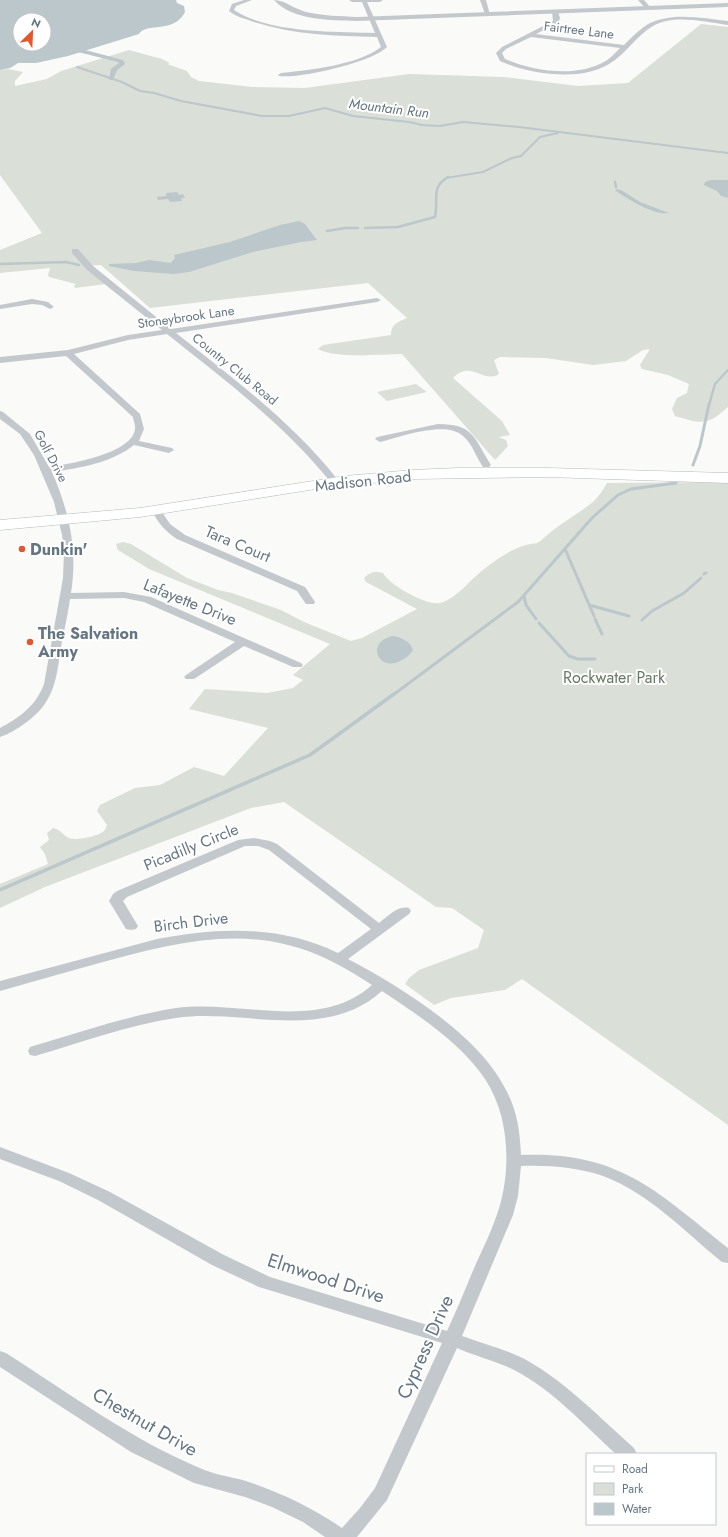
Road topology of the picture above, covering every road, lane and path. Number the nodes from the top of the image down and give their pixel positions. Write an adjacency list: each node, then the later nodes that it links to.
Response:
1 (249, 0): 14 (street)
2 (277, 0): 12 (street)
3 (352, 0): 7 (street)
4 (380, 0): 7 (street)
5 (483, 0): 11 (street)
6 (642, 0): 9 (street)
7 (364, 1): 12 (street)
8 (728, 6): 9 (street)
9 (648, 8): 10 (street)
10 (555, 12): 11 (street); 15 (street)
11 (488, 14): 12 (street)
12 (373, 19): 14 (street)
13 (728, 23): 16 (street)
14 (380, 35): 17 (street)
15 (531, 35): 16 (street, Fairtree Lane); 16 (street)
16 (624, 47)
17 (282, 75)
18 (75, 251): 22 (street, Country Club Road)
19 (377, 300): 22 (street, Stoneybrook Lane)
20 (0, 307): 21 (street)
21 (50, 307)
22 (169, 332): 23 (street, Stoneybrook Lane); 32 (street, Country Club Road)
23 (68, 353): 24 (street, Stoneybrook Lane); 27 (street)
24 (0, 360)
25 (0, 414): 30 (street, Golf Drive)
26 (380, 439): 29 (street)
27 (132, 442): 28 (street); 30 (street)
28 (169, 450)
29 (486, 466): 31 (main road, Madison Road); 32 (main road, Madison Road)
30 (45, 470): 36 (street, Golf Drive)
31 (728, 471)
32 (332, 478): 33 (main road, Madison Road); 34 (main road, Madison Road); 36 (main road, Madison Road)
33 (728, 478)
34 (157, 511): 36 (main road, Madison Road); 39 (street, Tara Court)
35 (0, 516): 36 (main road, Madison Road)
36 (63, 516): 37 (main road, Madison Road); 38 (street, Golf Drive)
37 (0, 525)
38 (66, 596): 40 (street, Lafayette Drive); 43 (street, Golf Drive)
39 (310, 602)
40 (243, 641): 41 (street, Lafayette Drive); 42 (street)
41 (297, 665)
42 (190, 677)
43 (0, 733)
44 (404, 911): 46 (street)
45 (131, 926): 46 (street, Picadilly Circle)
46 (379, 929): 47 (street)
47 (338, 960): 48 (street, Birch Drive); 49 (street, Birch Drive)
48 (382, 984): 50 (street); 52 (street, Birch Drive)
49 (0, 986)
50 (35, 1051)
51 (0, 1153): 54 (street, Elmwood Drive)
52 (514, 1161): 53 (street); 54 (street, Cypress Drive)
53 (728, 1257)
54 (453, 1340): 56 (street, Elmwood Drive); 58 (street, Cypress Drive)
55 (0, 1358): 57 (street, Chestnut Drive)
56 (627, 1453)
57 (340, 1537)
58 (345, 1537)

